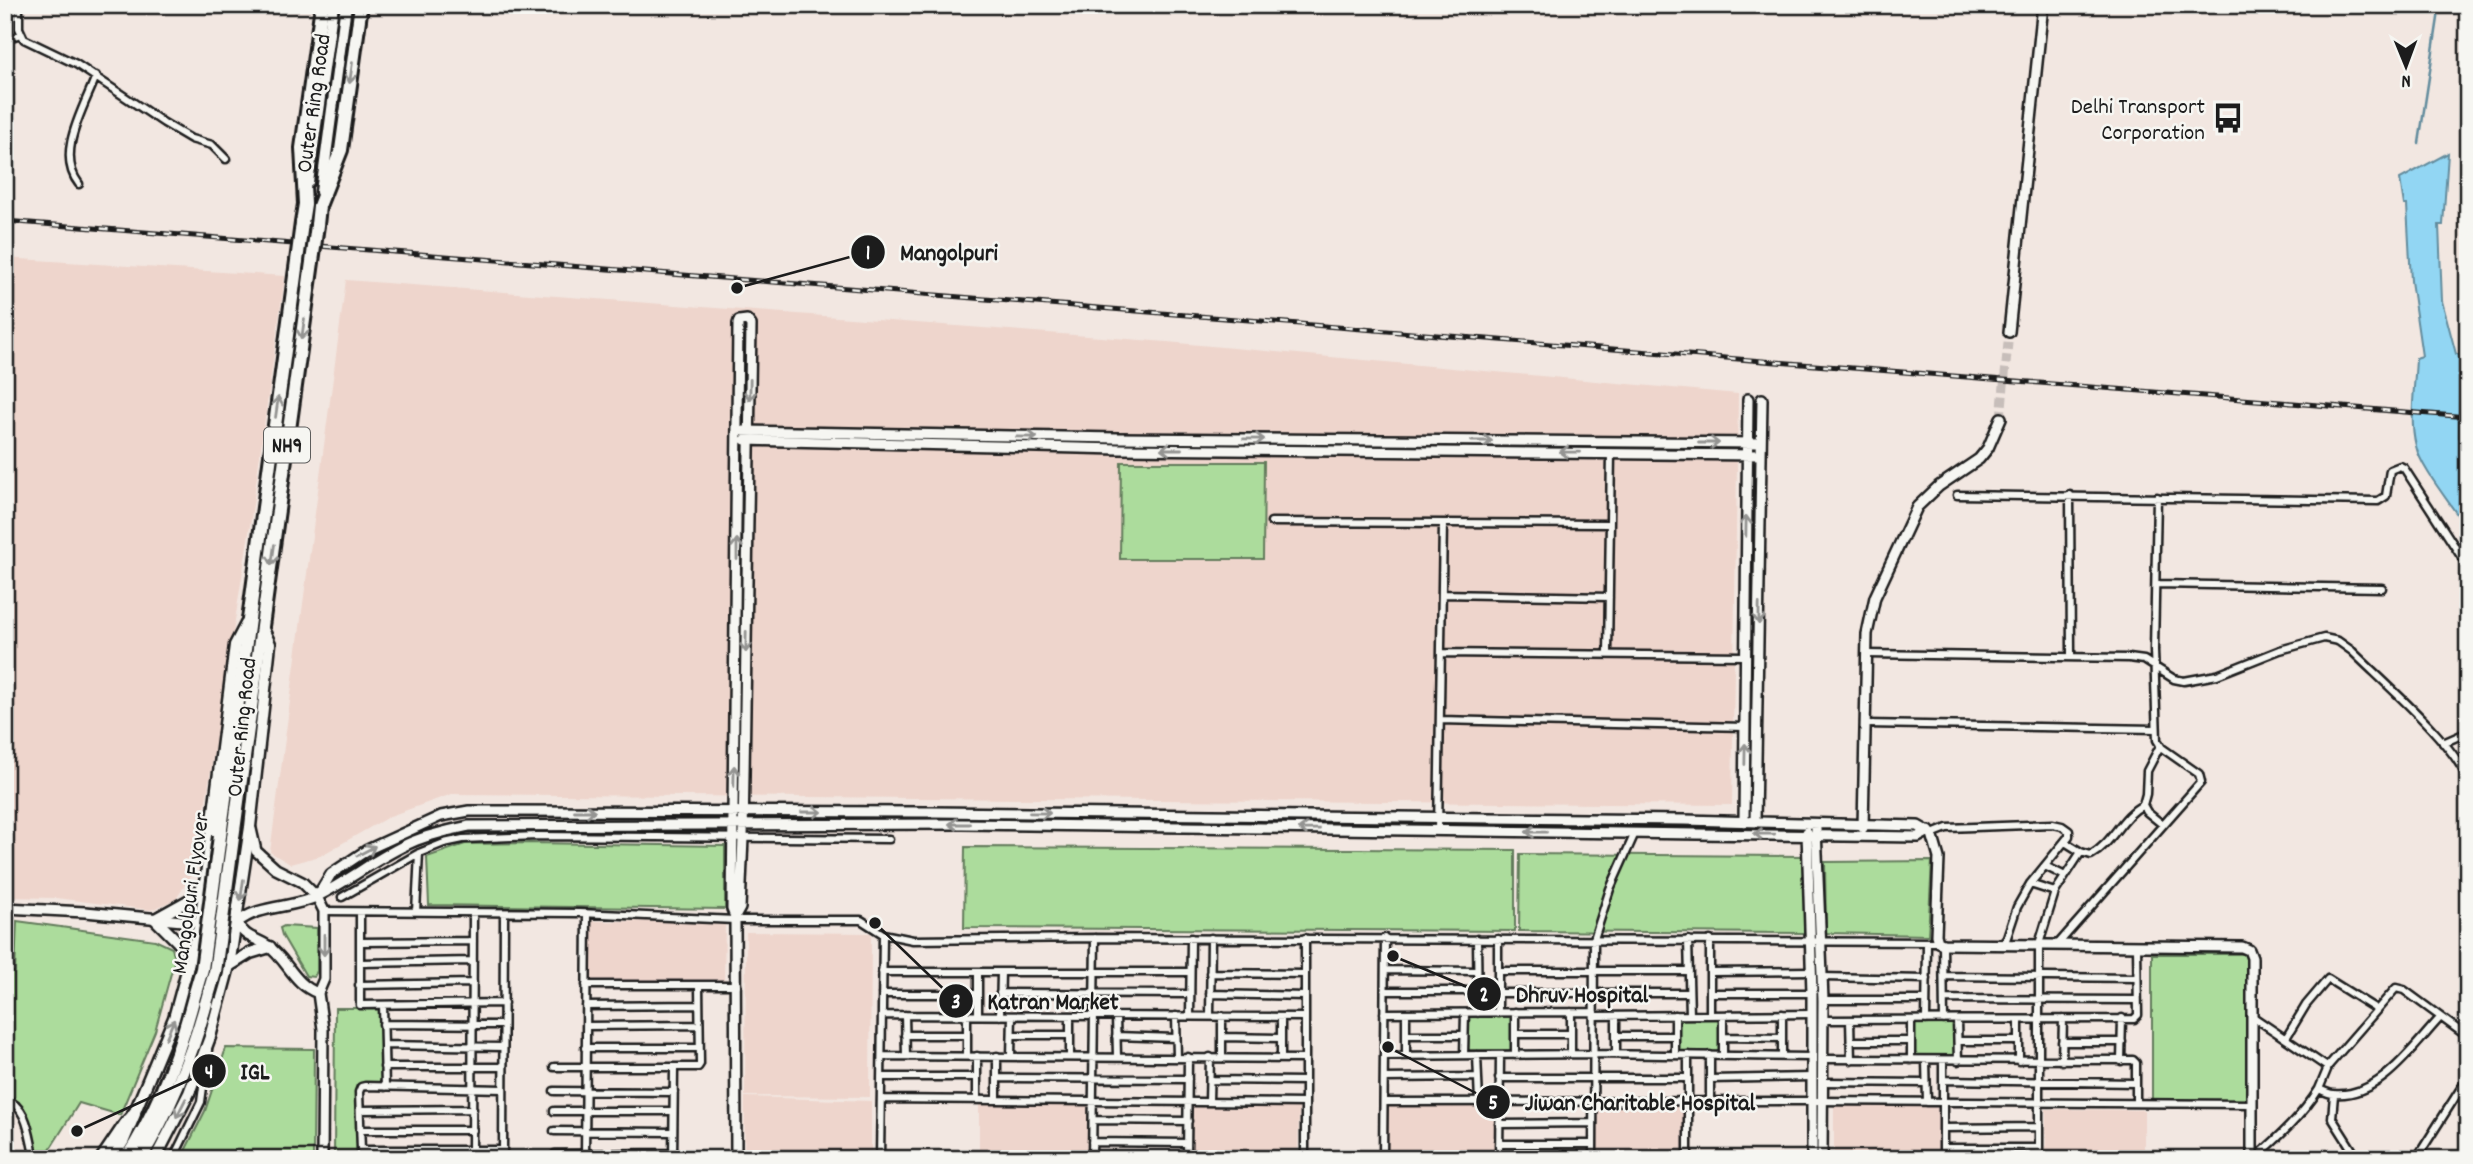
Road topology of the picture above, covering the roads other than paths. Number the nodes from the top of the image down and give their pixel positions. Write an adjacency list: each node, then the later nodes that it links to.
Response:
1 (19, 5): 7 (street)
2 (322, 5): 12 (highway, Outer Ring Road)
3 (332, 5): 12 (main road, Outer Ring Road)
4 (346, 5): 13 (main road, Outer Ring Road)
5 (361, 5): 13 (highway, Outer Ring Road, one-way to 13)
6 (2043, 5): 14 (street)
7 (21, 34): 8 (street); 9 (street)
8 (5, 38)
9 (96, 76): 10 (street); 11 (street)
10 (226, 159)
11 (79, 184)
12 (305, 204): 36 (highway, Outer Ring Road, one-way to 12, bridge)
13 (319, 206): 37 (highway, Outer Ring Road / NH9, one-way to 37, bridge)
14 (2009, 332)
15 (1748, 399): 16 (street); 20 (street)
16 (1762, 399): 21 (street)
17 (2001, 418): 40 (street)
18 (738, 435): 19 (street); 19 (street, one-way to 19); 53 (street, one-way to 18)
19 (749, 436): 20 (street, one-way to 20); 22 (street, one-way to 19); 53 (street, one-way to 53)
20 (1748, 443): 21 (street); 23 (street)
21 (1761, 443): 24 (street)
22 (1611, 453): 23 (street); 30 (street)
23 (1747, 454): 24 (street); 42 (street, one-way to 23)
24 (1761, 455): 56 (street, one-way to 56)
25 (1957, 495): 26 (street)
26 (2070, 495): 27 (street); 41 (street)
27 (2157, 497): 31 (street); 32 (street)
28 (1271, 522): 29 (street)
29 (1443, 523): 30 (street); 34 (street)
30 (1610, 524): 35 (street)
31 (2468, 567)
32 (2155, 584): 33 (street); 43 (street)
33 (2382, 587)
34 (1442, 594): 35 (street); 38 (street)
35 (1609, 597): 39 (street)
36 (248, 621): 67 (main road); 370 (highway, Mangolpuri Flyover, bridge)
37 (263, 629): 61 (main road, Outer Ring Road); 371 (highway, Mangolpuri Flyover / NH9, bridge)
38 (1441, 653): 39 (street); 44 (street)
39 (1608, 654): 42 (street)
40 (1867, 654): 41 (street); 45 (street)
41 (2071, 655): 43 (street)
42 (1746, 656): 46 (street)
43 (2155, 668): 47 (street); 49 (street)
44 (1440, 720): 46 (street); 54 (street)
45 (1866, 724): 47 (street); 59 (street)
46 (1745, 727): 55 (street, one-way to 46)
47 (2156, 729): 50 (street)
48 (2468, 732): 49 (street)
49 (2443, 743): 51 (street)
50 (2160, 746): 52 (street); 60 (street)
51 (2468, 781)
52 (2143, 805): 60 (street); 71 (street)
53 (738, 811): 54 (street, one-way to 54); 57 (street); 78 (street, one-way to 53)
54 (1438, 818): 55 (street); 62 (street)
55 (1744, 822): 56 (street)
56 (1755, 822): 58 (street)
57 (738, 824): 62 (street, one-way to 57); 68 (street); 78 (street)
58 (1811, 824): 59 (street); 65 (street)
59 (1863, 824): 63 (street); 66 (street)
60 (2163, 825): 109 (street)
61 (250, 827): 67 (main road); 78 (street); 90 (main road, Outer Ring Road, one-way to 90)
62 (1438, 831): 64 (street, one-way to 62)
63 (1930, 832): 66 (street); 70 (street); 106 (street)
64 (1635, 833): 65 (street, one-way to 64); 99 (street)
65 (1812, 835): 66 (street); 103 (street)
66 (1863, 836)
67 (211, 838): 75 (main road)
68 (738, 838): 69 (street); 72 (street); 87 (street)
69 (889, 839)
70 (2065, 842): 71 (street); 73 (street)
71 (2081, 852): 74 (street)
72 (419, 853): 79 (street); 83 (street)
73 (2045, 866): 74 (street); 76 (street)
74 (2066, 876): 77 (street)
75 (204, 884): 88 (main road); 89 (main road)
76 (2030, 884): 77 (street); 107 (street)
77 (2055, 892): 108 (street)
78 (317, 897): 81 (street); 90 (street)
79 (342, 897)
80 (5, 908): 88 (street)
81 (324, 911): 82 (street); 142 (street, one-way to 142)
82 (360, 912): 83 (street); 104 (street)
83 (416, 912): 84 (street)
84 (473, 913): 85 (street); 102 (street)
85 (504, 913): 86 (street); 161 (street)
86 (587, 914): 87 (street); 137 (street)
87 (735, 918): 91 (street); 139 (street)
88 (155, 919): 89 (street); 112 (main road)
89 (200, 923): 90 (street); 112 (main road)
90 (237, 923): 111 (street); 115 (main road, Outer Ring Road)
91 (883, 934): 92 (street); 121 (street)
92 (1095, 938): 93 (street); 124 (street)
93 (1191, 938): 94 (street); 125 (street)
94 (1211, 938): 95 (street); 128 (street)
95 (1305, 938): 96 (street); 129 (street)
96 (1385, 939): 97 (street); 116 (street)
97 (1477, 939): 98 (street); 117 (street)
98 (1499, 939): 99 (street); 118 (street)
99 (1594, 939): 100 (street); 126 (street)
100 (1688, 940): 101 (street); 119 (street)
101 (1710, 940): 103 (street); 127 (street)
102 (473, 941): 104 (street); 113 (street)
103 (1815, 941): 105 (street); 120 (street); 131 (street)
104 (360, 942): 114 (street)
105 (1927, 943): 106 (street); 134 (street)
106 (1940, 943): 107 (street); 130 (street)
107 (2005, 943): 108 (street)
108 (2039, 944): 109 (street); 132 (street)
109 (2058, 944): 110 (street)
110 (2137, 946): 133 (street); 194 (street)
111 (270, 947): 115 (main road); 142 (street)
112 (192, 956): 343 (main road, one-way to 112)
113 (473, 961): 114 (street); 135 (street)
114 (360, 963): 136 (street)
115 (229, 967): 223 (main road, Outer Ring Road)
116 (1385, 970): 117 (street); 140 (street)
117 (1477, 971): 141 (street)
118 (1498, 971): 126 (street); 146 (street)
119 (1689, 971): 126 (street); 147 (street)
120 (1811, 971): 127 (street); 149 (street)
121 (882, 972): 122 (street); 150 (street)
122 (978, 972): 123 (street); 151 (street)
123 (1000, 972): 124 (street); 143 (street)
124 (1094, 972): 125 (street); 144 (street)
125 (1191, 972): 145 (street)
126 (1594, 972): 152 (street)
127 (1710, 972): 148 (street)
128 (1210, 973): 129 (street); 153 (street)
129 (1305, 974): 154 (street)
130 (1944, 976): 132 (street); 155 (street)
131 (1821, 977): 134 (street); 156 (street)
132 (2039, 978): 133 (street); 158 (street)
133 (2137, 978): 159 (street)
134 (1927, 979): 157 (street)
135 (473, 983): 136 (street); 160 (street)
136 (359, 985): 163 (street)
137 (586, 985): 138 (street); 164 (street)
138 (699, 985): 139 (street); 162 (street)
139 (737, 985): 378 (street)
140 (1385, 991): 141 (street); 168 (street)
141 (1478, 992): 171 (street)
142 (318, 993): 374 (street)
143 (1000, 993): 144 (street); 184 (street)
144 (1094, 993): 145 (street); 187 (street)
145 (1190, 993): 190 (street)
146 (1498, 993): 152 (street); 172 (street)
147 (1689, 993): 152 (street); 180 (street)
148 (1710, 993): 149 (street); 181 (street)
149 (1812, 993): 175 (street)
150 (882, 994): 151 (street); 176 (street)
151 (978, 994): 178 (street)
152 (1594, 994): 173 (street)
153 (1210, 995): 154 (street); 191 (street)
154 (1305, 996): 196 (street)
155 (1944, 999): 158 (street); 205 (street)
156 (1823, 1000): 157 (street); 201 (street)
157 (1926, 1000): 204 (street)
158 (2039, 1000): 159 (street); 199 (street)
159 (2137, 1000): 197 (street)
160 (473, 1003): 161 (street); 163 (street); 209 (street)
161 (503, 1003): 210 (street)
162 (699, 1005): 164 (street); 211 (street)
163 (383, 1006): 208 (street)
164 (586, 1006): 212 (street)
165 (2376, 1009): 198 (street); 231 (street); 286 (street)
166 (1515, 1012): 167 (street); 172 (street); 213 (street)
167 (1571, 1012): 173 (street); 214 (street)
168 (1384, 1013): 169 (street); 263 (street)
169 (1406, 1013): 170 (street); 219 (street)
170 (1465, 1013): 171 (street); 220 (street)
171 (1478, 1013): 172 (street)
172 (1498, 1013)
173 (1594, 1014): 193 (street); 244 (street)
174 (1782, 1014): 175 (street); 182 (street); 230 (street)
175 (1811, 1014): 269 (street)
176 (882, 1015): 177 (street); 254 (street)
177 (905, 1015): 183 (street); 215 (street)
178 (978, 1015): 183 (street); 184 (street)
179 (1675, 1015): 180 (street); 193 (street); 222 (street)
180 (1689, 1015): 181 (street)
181 (1710, 1015): 182 (street)
182 (1723, 1015): 226 (street)
183 (967, 1016): 216 (street)
184 (1000, 1016): 185 (street)
185 (1012, 1016): 186 (street); 217 (street)
186 (1070, 1016): 187 (street); 218 (street)
187 (1094, 1016): 188 (street); 261 (street)
188 (1116, 1016): 189 (street); 224 (street)
189 (1176, 1016): 190 (street); 228 (street)
190 (1190, 1016): 191 (street)
191 (1210, 1016): 192 (street)
192 (1222, 1016): 195 (street); 225 (street)
193 (1616, 1016): 221 (street)
194 (2252, 1016): 231 (street); 337 (street)
195 (1282, 1017): 196 (street); 229 (street)
196 (1304, 1017): 272 (street)
197 (2122, 1018): 200 (street); 237 (street)
198 (2440, 1018): 227 (street); 317 (street)
199 (2039, 1019): 200 (street); 207 (street); 280 (street)
200 (2063, 1019): 236 (street)
201 (1823, 1020): 202 (street); 273 (street)
202 (1850, 1020): 203 (street); 232 (street)
203 (1911, 1020): 204 (street); 233 (street)
204 (1926, 1020): 205 (street)
205 (1944, 1020): 206 (street)
206 (1957, 1020): 207 (street); 234 (street)
207 (2019, 1020): 235 (street)
208 (383, 1024): 209 (street); 238 (street)
209 (473, 1025): 210 (street); 239 (street)
210 (503, 1025): 240 (street)
211 (699, 1025): 212 (street); 242 (street)
212 (586, 1026): 241 (street)
213 (1515, 1034): 214 (street); 249 (street)
214 (1571, 1034): 243 (street)
215 (905, 1035): 216 (street); 255 (street)
216 (967, 1035): 256 (street)
217 (1012, 1035): 218 (street); 259 (street)
218 (1070, 1035): 260 (street)
219 (1406, 1035): 220 (street); 264 (street)
220 (1464, 1035): 246 (street)
221 (1616, 1036): 222 (street); 245 (street)
222 (1675, 1036): 250 (street)
223 (210, 1037): 372 (main road, Outer Ring Road, one-way to 372); 373 (street)
224 (1116, 1037): 228 (street); 262 (street)
225 (1222, 1037): 229 (street); 270 (street)
226 (1723, 1037): 230 (street); 253 (street)
227 (2468, 1037)
228 (1176, 1038): 266 (street)
229 (1281, 1038): 271 (street)
230 (1782, 1038): 265 (street)
231 (2286, 1038): 286 (street)
232 (1851, 1041): 233 (street); 274 (street)
233 (1911, 1041): 275 (street)
234 (1958, 1041): 235 (street); 278 (street)
235 (2019, 1041): 279 (street)
236 (2062, 1042): 237 (street); 281 (street)
237 (2122, 1042): 282 (street)
238 (384, 1045): 239 (street); 283 (street)
239 (473, 1046): 240 (street); 284 (street)
240 (503, 1047): 285 (street)
241 (585, 1048): 242 (street); 288 (street)
242 (699, 1048): 289 (street)
243 (1571, 1054): 244 (street); 249 (street)
244 (1594, 1054): 245 (street); 299 (street)
245 (1616, 1054): 250 (street)
246 (1464, 1055): 247 (street); 264 (street)
247 (1477, 1055): 248 (street); 292 (street)
248 (1500, 1055): 249 (street); 298 (street)
249 (1515, 1055)
250 (1675, 1055): 251 (street)
251 (1688, 1055): 252 (street); 300 (street)
252 (1710, 1055): 253 (street); 302 (street)
253 (1723, 1055): 265 (street)
254 (882, 1056): 255 (street); 290 (street)
255 (906, 1056): 256 (street)
256 (967, 1056): 257 (street)
257 (976, 1056): 258 (street); 291 (street)
258 (997, 1056): 259 (street); 295 (street)
259 (1011, 1056): 260 (street)
260 (1070, 1056): 261 (street)
261 (1093, 1056): 262 (street); 296 (street)
262 (1116, 1056): 266 (street)
263 (1384, 1056): 264 (street); 297 (street)
264 (1406, 1056)
265 (1782, 1056): 269 (street)
266 (1177, 1057): 267 (street)
267 (1188, 1057): 268 (street); 301 (street)
268 (1210, 1057): 270 (street); 303 (street)
269 (1812, 1057): 293 (street)
270 (1222, 1058): 271 (street)
271 (1281, 1058): 272 (street)
272 (1305, 1059): 305 (street)
273 (1822, 1059): 274 (street); 306 (street)
274 (1851, 1060): 275 (street)
275 (1911, 1060): 276 (street)
276 (1926, 1060): 277 (street); 307 (street)
277 (1943, 1060): 278 (street); 304 (street)
278 (1958, 1060): 279 (street)
279 (2020, 1061): 280 (street)
280 (2039, 1061): 281 (street); 308 (street)
281 (2062, 1061): 282 (street)
282 (2122, 1061): 309 (street)
283 (384, 1067): 284 (street); 310 (street)
284 (473, 1067): 285 (street); 311 (street)
285 (503, 1067): 312 (street)
286 (2327, 1067): 313 (street)
287 (554, 1068): 288 (street)
288 (585, 1068): 289 (street); 315 (street)
289 (674, 1068): 316 (street)
290 (881, 1077): 291 (street); 319 (street)
291 (977, 1077): 320 (street)
292 (1478, 1077): 297 (street); 331 (street)
293 (1812, 1077): 302 (street); 328 (street)
294 (2468, 1077): 393 (street)
295 (997, 1078): 296 (street); 321 (street)
296 (1093, 1078): 301 (street); 322 (street)
297 (1384, 1078): 330 (street)
298 (1499, 1078): 299 (street); 324 (street)
299 (1593, 1078): 300 (street); 325 (street)
300 (1688, 1078): 326 (street)
301 (1188, 1079): 323 (street)
302 (1710, 1079): 327 (street)
303 (1210, 1080): 305 (street); 329 (street)
304 (1943, 1080): 308 (street); 333 (street)
305 (1305, 1081): 335 (street)
306 (1822, 1082): 307 (street); 328 (street)
307 (1926, 1083): 332 (street)
308 (2039, 1083): 309 (street); 334 (street)
309 (2135, 1083): 336 (street)
310 (385, 1087): 311 (street); 339 (street)
311 (473, 1088): 312 (street); 338 (street)
312 (503, 1089): 363 (street)
313 (2319, 1089): 317 (street); 391 (street)
314 (554, 1091): 315 (street)
315 (585, 1091): 316 (street); 341 (street)
316 (674, 1092): 342 (street)
317 (2334, 1095): 392 (street)
318 (5, 1098): 367 (street)
319 (881, 1100): 320 (street); 379 (street)
320 (977, 1100): 321 (street)
321 (997, 1100): 322 (street)
322 (1093, 1100): 323 (street); 344 (street)
323 (1188, 1101): 329 (street); 345 (street)
324 (1499, 1101): 325 (street); 331 (street); 347 (street)
325 (1593, 1101): 326 (street); 346 (street)
326 (1688, 1101): 327 (street); 386 (street)
327 (1710, 1101): 328 (street)
328 (1818, 1101): 332 (street); 387 (street); 388 (street)
329 (1209, 1102): 335 (street)
330 (1384, 1102): 331 (street); 383 (street)
331 (1479, 1102)
332 (1927, 1102): 333 (street)
333 (1943, 1102): 334 (street); 349 (street)
334 (2039, 1102): 336 (street); 348 (street)
335 (1305, 1103): 382 (street)
336 (2136, 1103): 337 (street)
337 (2252, 1104): 391 (street)
338 (473, 1109): 339 (street); 351 (street)
339 (360, 1110): 350 (street)
340 (554, 1111): 341 (street)
341 (585, 1111): 342 (street); 353 (street)
342 (673, 1111): 354 (street)
343 (134, 1114): 368 (main road); 369 (highway)
344 (1093, 1120): 345 (street); 355 (street)
345 (1188, 1121): 356 (street)
346 (1593, 1123): 347 (street); 358 (street)
347 (1499, 1124): 357 (street)
348 (2039, 1127): 349 (street); 359 (street)
349 (1943, 1128): 360 (street)
350 (360, 1130): 351 (street); 361 (street)
351 (472, 1130): 362 (street)
352 (554, 1131): 353 (street)
353 (585, 1131): 354 (street); 365 (street)
354 (673, 1132): 366 (street)
355 (1093, 1142): 356 (street); 380 (street)
356 (1187, 1143): 381 (street)
357 (1499, 1144): 358 (street); 384 (street)
358 (1593, 1144): 385 (street)
359 (2039, 1147): 360 (street); 390 (street)
360 (1943, 1148): 389 (street)
361 (384, 1150): 362 (street); 375 (street)
362 (472, 1150): 363 (street); 376 (street)
363 (503, 1150): 377 (street)
364 (555, 1154): 365 (street)
365 (584, 1156): 366 (street)
366 (673, 1156)
367 (35, 1159)
368 (101, 1159)
369 (111, 1159)
370 (126, 1159)
371 (140, 1159)
372 (155, 1159)
373 (173, 1159)
374 (322, 1159)
375 (384, 1159)
376 (472, 1159)
377 (503, 1159)
378 (736, 1159)
379 (880, 1159)
380 (1092, 1159)
381 (1187, 1159)
382 (1305, 1159)
383 (1383, 1159)
384 (1499, 1159)
385 (1593, 1159)
386 (1688, 1159)
387 (1812, 1159)
388 (1822, 1159)
389 (1942, 1159)
390 (2039, 1159)
391 (2253, 1159)
392 (2358, 1159)
393 (2416, 1159)

